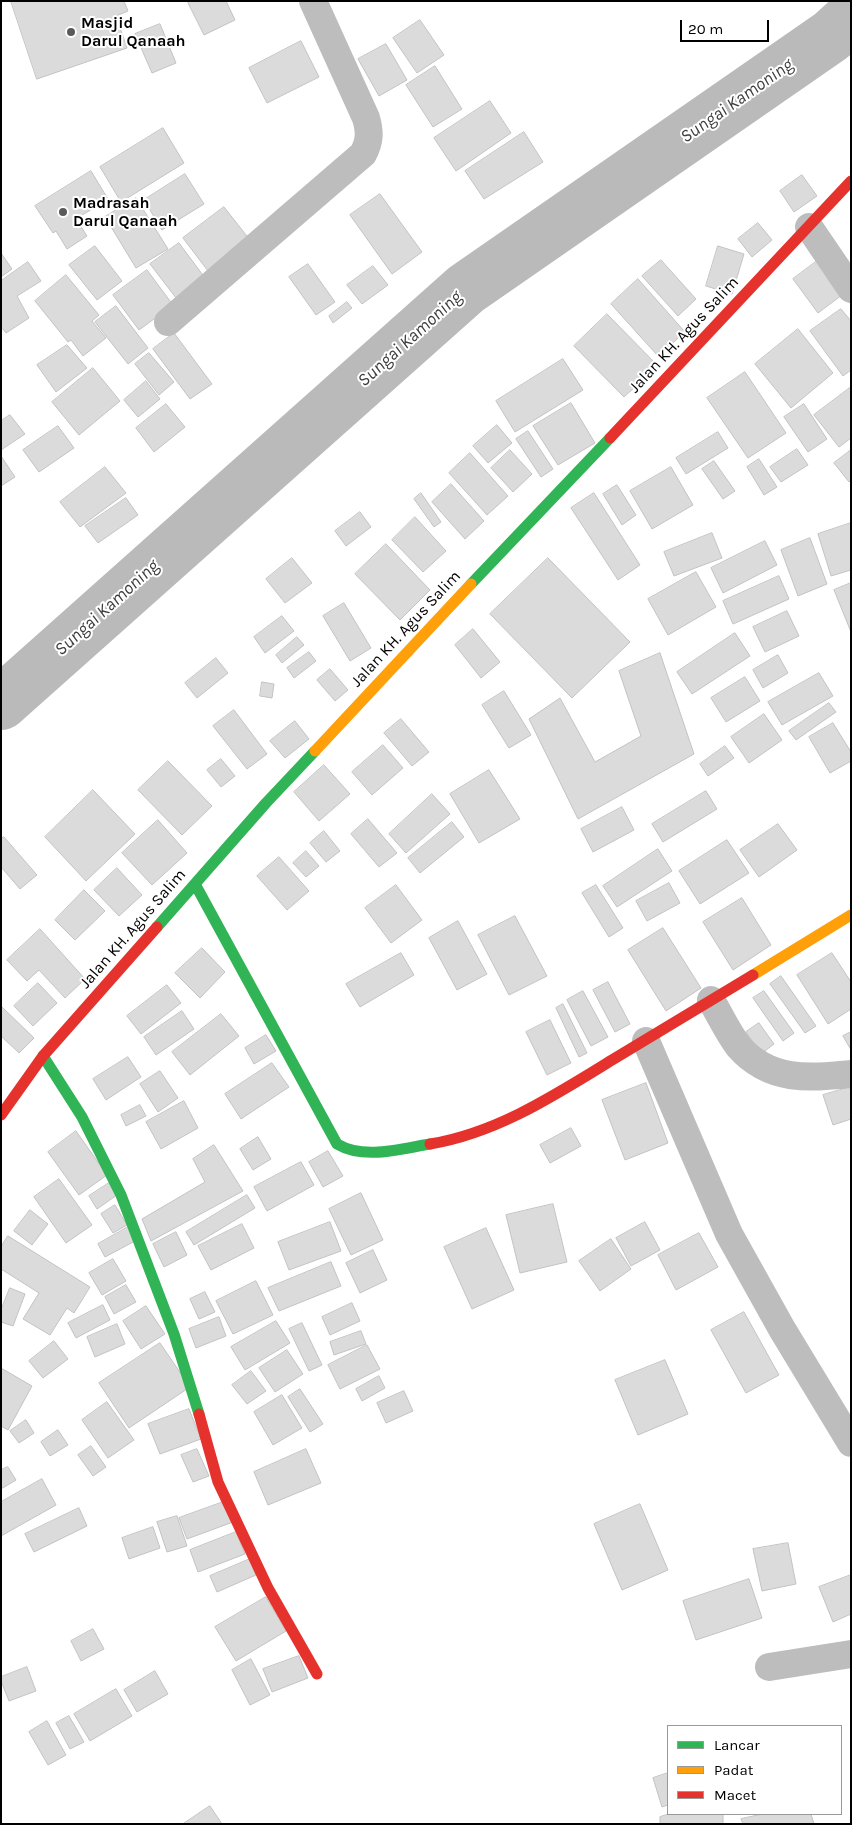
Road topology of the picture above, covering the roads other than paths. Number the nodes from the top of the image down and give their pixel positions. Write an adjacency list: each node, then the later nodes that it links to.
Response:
1 (313, 1): 5 (street)
2 (851, 181): 3 (main road, Jalan KH. Agus Salim)
3 (809, 227): 4 (street); 6 (main road, Jalan KH. Agus Salim)
4 (851, 289)
5 (168, 322)
6 (195, 884): 9 (main road); 10 (main road, Jalan KH. Agus Salim)
7 (851, 916): 8 (main road)
8 (711, 1000): 9 (main road); 11 (street)
9 (646, 1040): 13 (street)
10 (43, 1056): 12 (main road, Jalan KH. Agus Salim); 16 (main road)
11 (851, 1074)
12 (1, 1115)
13 (851, 1443)
14 (851, 1654): 15 (street)
15 (769, 1667)
16 (317, 1674)

